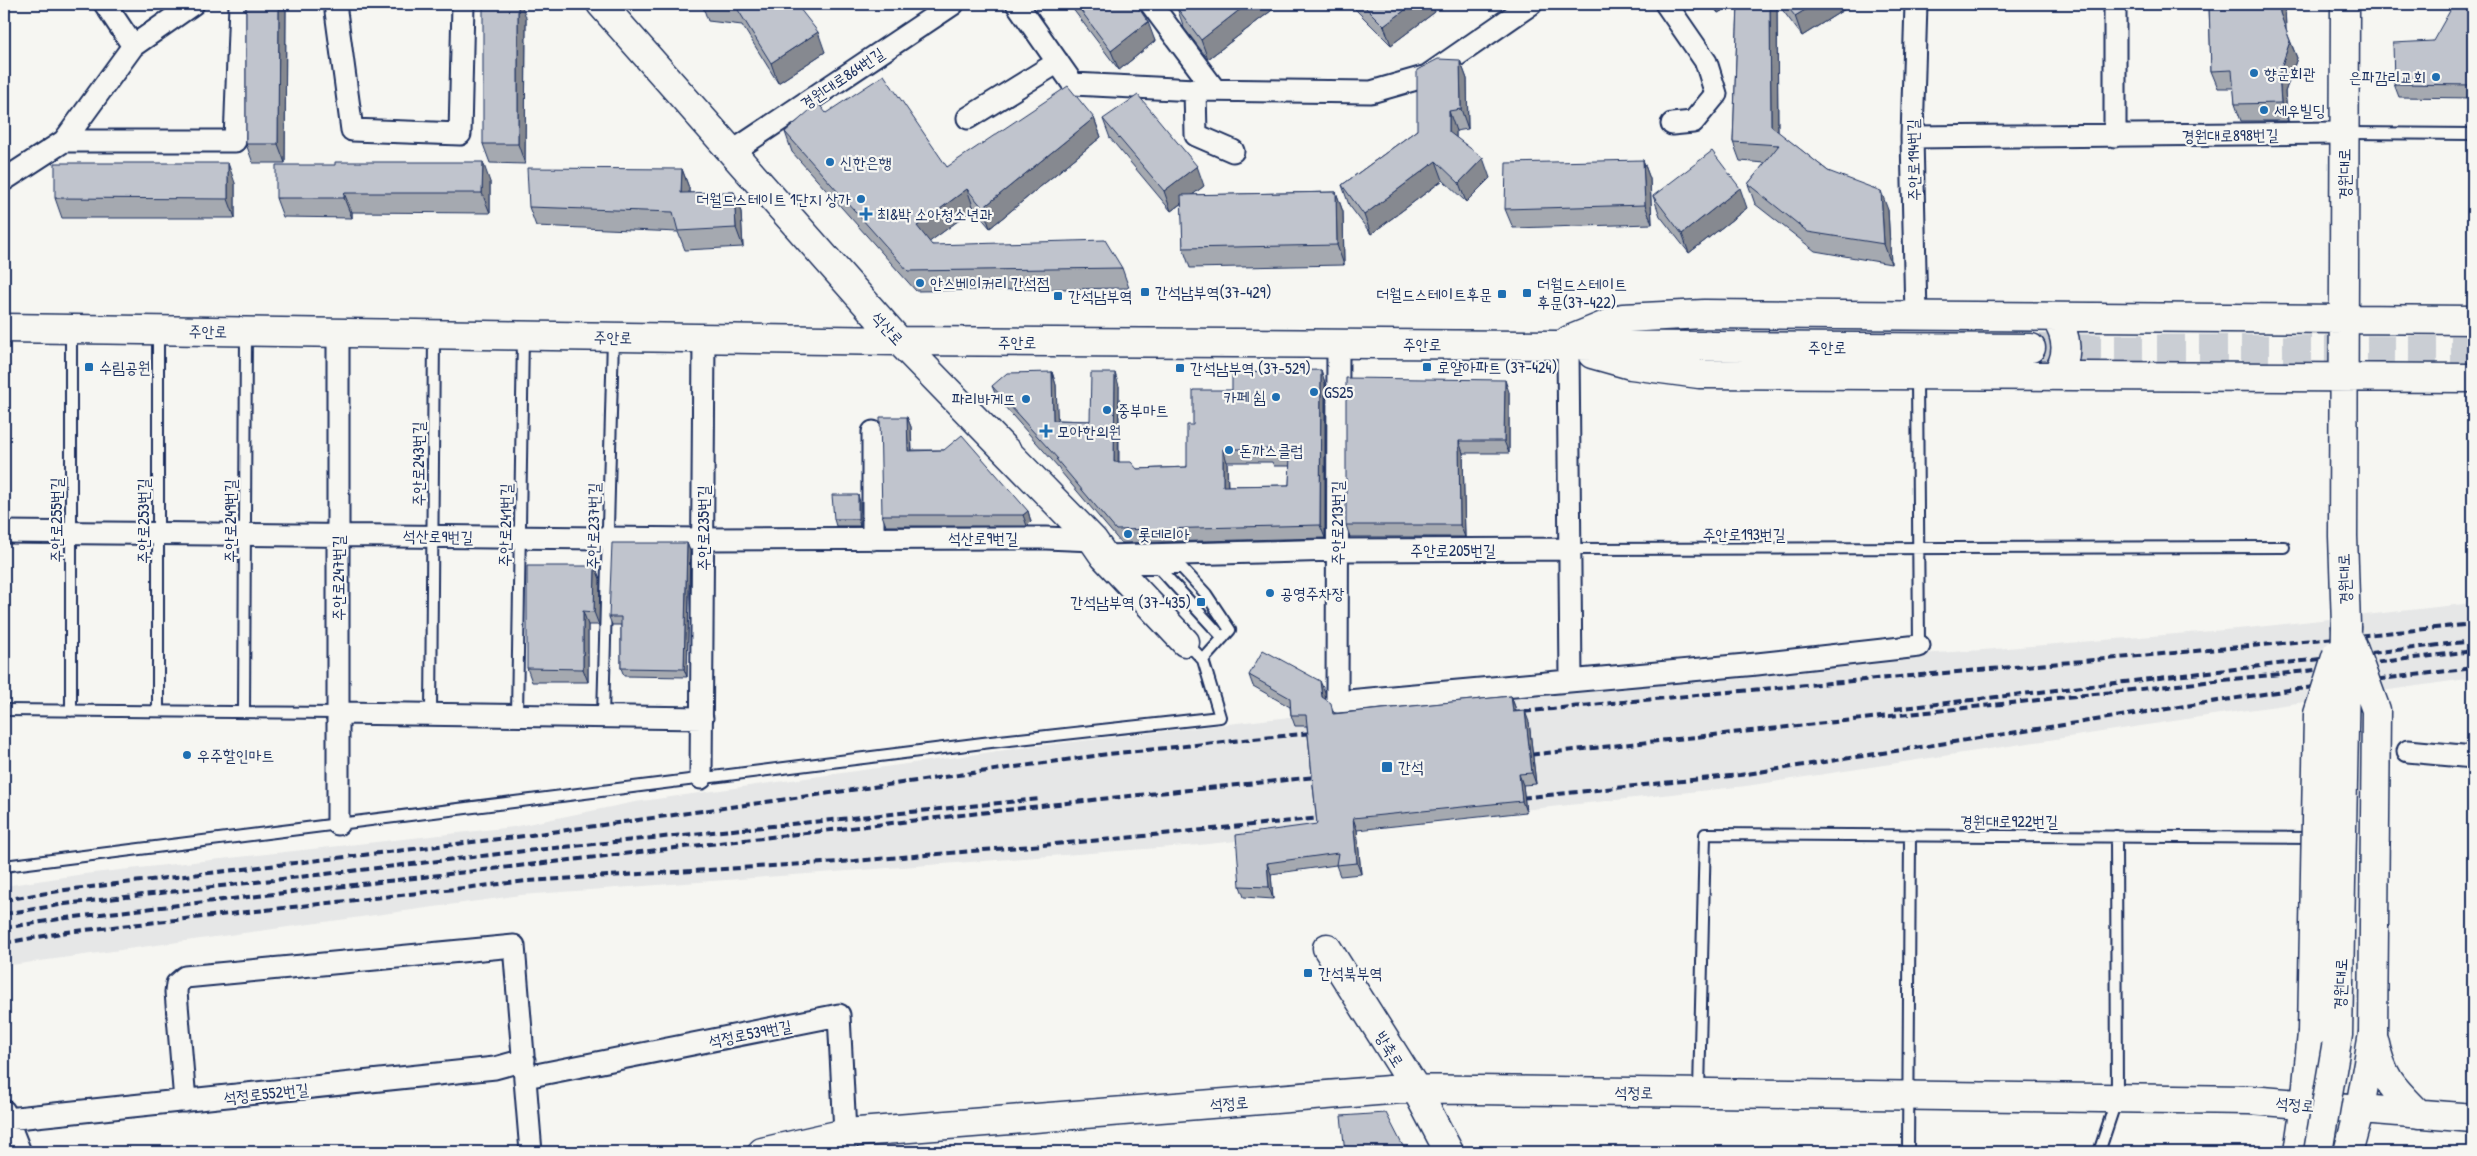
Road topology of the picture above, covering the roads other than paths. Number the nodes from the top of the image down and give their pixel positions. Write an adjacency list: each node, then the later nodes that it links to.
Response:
1 (105, 4): 15 (street)
2 (193, 4): 15 (street)
3 (240, 4): 24 (street)
4 (335, 4): 5 (street)
5 (463, 4)
6 (601, 4): 26 (main road, 석산로)
7 (953, 4): 26 (street, 경원대로864번길)
8 (1017, 4): 16 (street)
9 (1151, 4): 17 (street)
10 (1666, 4): 19 (street)
11 (1916, 4): 23 (street, 주안로194번길)
12 (2115, 4): 22 (street)
13 (2345, 4): 20 (main road, 경원대로)
14 (1520, 7): 17 (street)
15 (134, 46): 24 (street)
16 (1058, 62): 17 (street); 18 (street)
17 (1205, 90): 25 (street)
18 (968, 118)
19 (1672, 124)
20 (2344, 134): 21 (lane); 22 (street, 경원대로898번길); 30 (main road, 경원대로)
21 (2473, 134)
22 (2115, 136): 23 (street, 경원대로898번길)
23 (1912, 137): 28 (street, 주안로194번길)
24 (64, 141): 27 (street)
25 (1232, 151)
26 (732, 152): 41 (main road, 석산로)
27 (4, 180)
28 (1916, 316): 29 (main road); 43 (main road)
29 (2054, 317): 30 (main road); 46 (main road)
30 (2343, 319): 31 (main road); 47 (main road, 경원대로)
31 (2473, 320)
32 (4, 328): 33 (main road, 주안로)
33 (71, 328): 34 (main road, 주안로); 51 (lane, 주안로255번길)
34 (158, 330): 35 (main road, 주안로); 52 (lane, 주안로253번길)
35 (246, 331): 36 (main road, 주안로); 53 (lane, 주안로249번길)
36 (338, 332): 37 (main road, 주안로); 54 (street, 주안로247번길)
37 (434, 334): 38 (main road, 주안로); 55 (lane, 주안로243번길)
38 (524, 335): 39 (main road, 주안로); 56 (lane, 주안로241번길)
39 (613, 337): 40 (main road, 주안로); 57 (lane, 주안로237번길)
40 (704, 338): 41 (main road, 주안로); 59 (street, 주안로235번길)
41 (899, 341): 42 (main road, 주안로); 64 (main road, 석산로)
42 (1338, 344): 43 (main road, 주안로); 63 (street, 주안로213번길)
43 (1562, 346): 44 (main road, 주안로); 45 (main road); 62 (street)
44 (2031, 348)
45 (1917, 375): 46 (main road); 61 (lane)
46 (2055, 376): 47 (main road)
47 (2343, 378): 48 (main road); 66 (main road, 경원대로)
48 (2473, 378)
49 (873, 432): 58 (street)
50 (4, 532): 51 (street, 석산로9번길)
51 (71, 533): 52 (street, 석산로9번길); 72 (lane, 주안로255번길)
52 (158, 534): 53 (street, 석산로9번길); 73 (lane, 주안로253번길)
53 (244, 535): 54 (street, 석산로9번길); 74 (lane, 주안로249번길)
54 (338, 535): 55 (street, 석산로9번길); 75 (street, 주안로247번길)
55 (432, 536): 56 (street, 석산로9번길); 76 (lane, 주안로243번길)
56 (520, 537): 57 (street, 석산로9번길); 77 (lane, 주안로241번길)
57 (608, 538): 59 (street, 석산로9번길); 78 (lane, 주안로237번길)
58 (873, 538): 59 (street, 석산로9번길); 64 (street, 석산로9번길)
59 (703, 539): 79 (street, 주안로235번길)
60 (2284, 547): 61 (lane)
61 (1918, 548): 62 (lane, 주안로193번길); 68 (lane)
62 (1570, 549): 63 (street, 주안로205번길); 70 (street)
63 (1337, 550): 64 (street, 석산로9번길); 70 (street, 주안로213번길)
64 (1104, 555): 65 (lane); 69 (main road, 석산로)
65 (1160, 568): 67 (lane); 67 (lane)
66 (2346, 626): 86 (main road, bridge); 89 (main road, bridge); 109 (main road, 경원대로, bridge)
67 (1223, 638): 69 (lane)
68 (1919, 646): 70 (street)
69 (1194, 651): 82 (lane)
70 (1571, 680)
71 (4, 710): 72 (lane)
72 (71, 711): 73 (lane)
73 (158, 711): 74 (lane)
74 (244, 712): 75 (lane)
75 (338, 713): 76 (street); 83 (street, 주안로247번길)
76 (431, 714): 77 (street)
77 (517, 715): 78 (street)
78 (604, 716): 79 (street)
79 (702, 718): 82 (street, 주안로235번길)
80 (2408, 751): 81 (street)
81 (2473, 757)
82 (701, 778): 83 (lane)
83 (338, 824): 87 (lane)
84 (1910, 835): 85 (lane, 경원대로922번길); 92 (lane, 경원대로922번길); 93 (lane)
85 (2116, 836): 86 (lane, 경원대로922번길); 94 (lane)
86 (2314, 838): 96 (main road, bridge)
87 (4, 866)
88 (1327, 948): 91 (main road, 방축로)
89 (2373, 1034): 97 (main road); 98 (main road)
90 (525, 1069): 95 (street, 석정로552번길); 95 (street); 101 (street, 석정로539번길); 103 (street)
91 (1416, 1089): 92 (main road, 석정로); 101 (main road, 석정로); 105 (main road, 방축로)
92 (1699, 1093): 93 (main road, 석정로)
93 (1909, 1095): 94 (main road, 석정로); 106 (lane)
94 (2117, 1098): 96 (main road, 석정로); 107 (lane)
95 (185, 1101): 99 (street, 석정로552번길)
96 (2305, 1105): 97 (main road, 석정로); 108 (main road)
97 (2360, 1108): 98 (main road, 석정로); 110 (main road)
98 (2419, 1114): 100 (main road, 석정로)
99 (5, 1115): 102 (street)
100 (2473, 1118)
101 (846, 1142): 104 (main road, 석정로)
102 (20, 1152)
103 (531, 1152)
104 (762, 1152)
105 (1449, 1152)
106 (1908, 1152)
107 (2099, 1152)
108 (2298, 1152)
109 (2318, 1152)
110 (2348, 1152)

